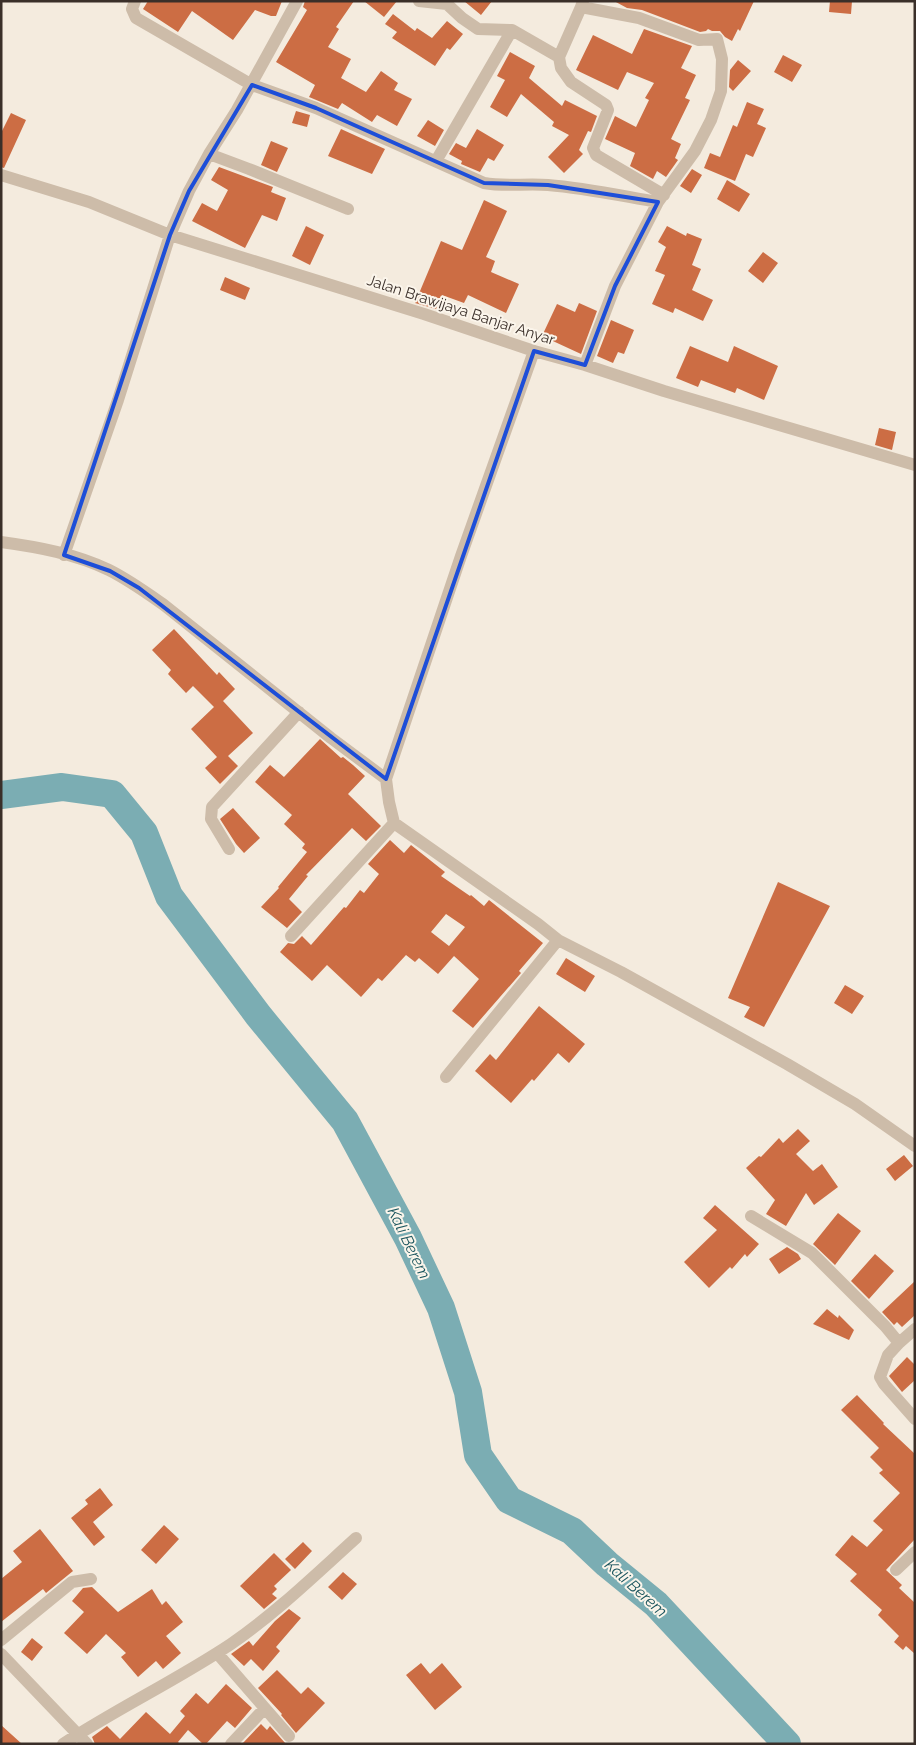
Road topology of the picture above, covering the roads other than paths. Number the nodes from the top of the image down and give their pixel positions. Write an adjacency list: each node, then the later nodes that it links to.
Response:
1 (135, 1): 7 (street)
2 (297, 1): 7 (street)
3 (419, 1): 5 (street)
4 (582, 4): 6 (street); 11 (street)
5 (512, 30): 6 (street); 9 (street)
6 (559, 57): 11 (street)
7 (252, 85): 8 (street); 9 (street)
8 (209, 154): 12 (street); 13 (street)
9 (436, 161): 11 (street)
10 (1, 175): 13 (street, Jalan Brawijaya Banjar Anyar)
11 (661, 198): 15 (street)
12 (348, 210)
13 (170, 235): 14 (street, Jalan Brawijaya Banjar Anyar); 18 (street)
14 (534, 351): 15 (street, Jalan Brawijaya Banjar Anyar); 20 (street)
15 (585, 364): 16 (street, Jalan Brawijaya Banjar Anyar)
16 (915, 465)
17 (1, 542): 18 (street)
18 (64, 554): 19 (street)
19 (299, 712): 20 (street); 22 (street)
20 (386, 779): 21 (street)
21 (394, 823): 23 (street); 24 (street)
22 (229, 850)
23 (291, 936)
24 (558, 940): 25 (street); 26 (street)
25 (446, 1077)
26 (915, 1146)
27 (751, 1216): 29 (street)
28 (915, 1329): 29 (street)
29 (899, 1344): 30 (street)
30 (915, 1419)
31 (356, 1538): 36 (street)
32 (915, 1552): 33 (street)
33 (896, 1570)
34 (92, 1579): 35 (street)
35 (1, 1640)
36 (217, 1653): 38 (street); 39 (street)
37 (1, 1654): 39 (street)
38 (264, 1708): 40 (street); 43 (street)
39 (78, 1734): 41 (street); 42 (street)
40 (288, 1736)
41 (63, 1744)
42 (87, 1744)
43 (231, 1744)

